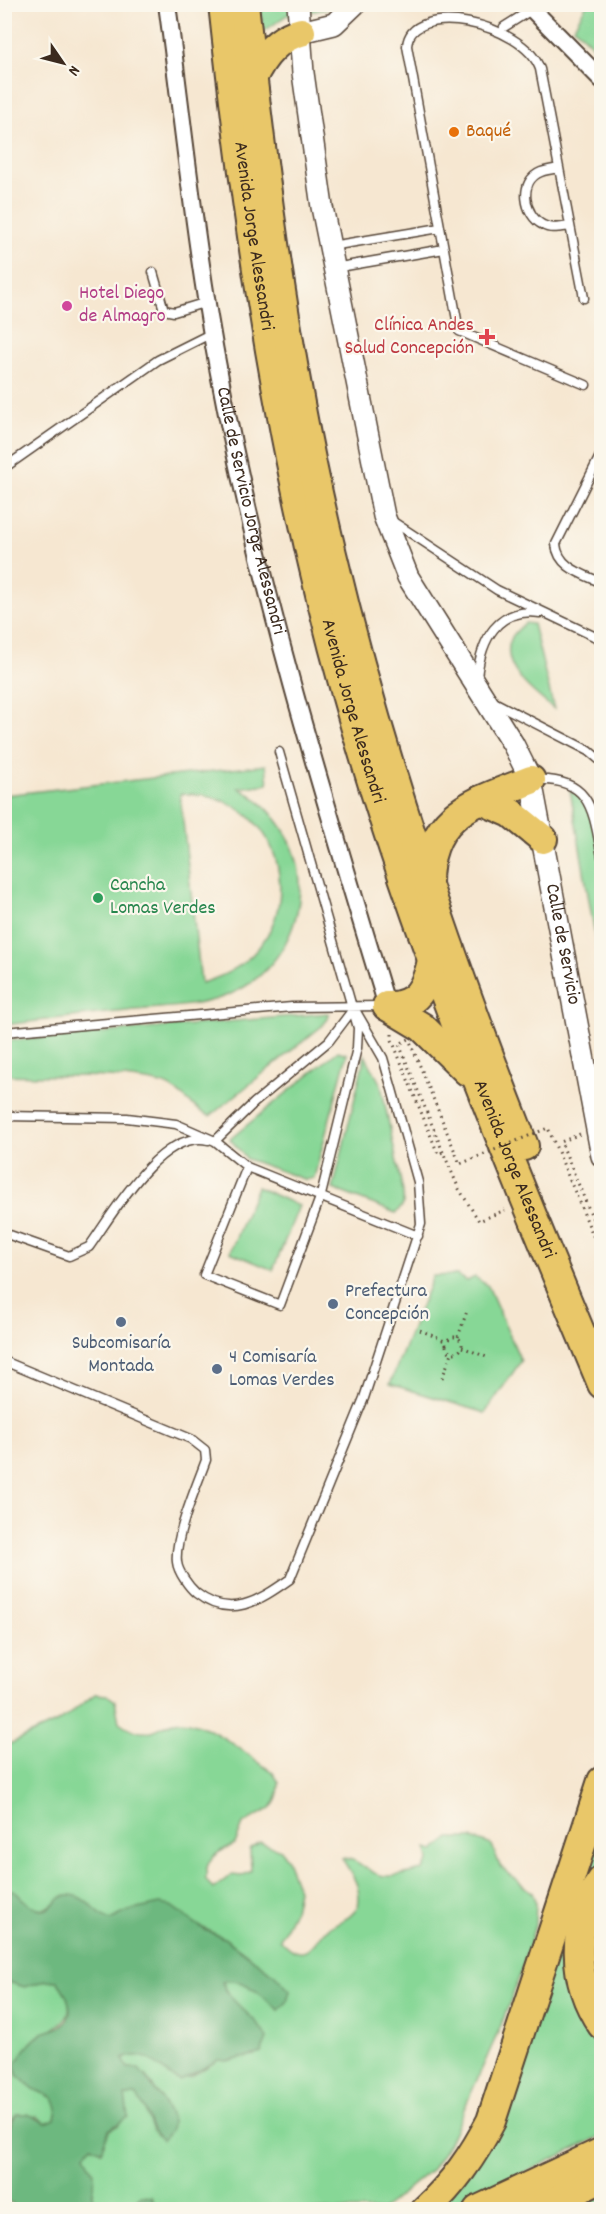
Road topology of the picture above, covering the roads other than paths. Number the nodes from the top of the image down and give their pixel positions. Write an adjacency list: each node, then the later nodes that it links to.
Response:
1 (167, 4): 20 (street, Calle de Servicio Jorge Alessandri)
2 (223, 4): 37 (highway, Avenida Jorge Alessandri)
3 (244, 4): 10 (highway, Avenida Jorge Alessandri)
4 (355, 7): 8 (street)
5 (530, 8): 9 (lane); 11 (street)
6 (429, 13): 14 (lane)
7 (486, 17): 9 (lane)
8 (308, 21): 10 (highway); 15 (street)
9 (504, 27): 12 (lane)
10 (252, 79): 36 (highway, Avenida Jorge Alessandri)
11 (602, 80)
12 (559, 168): 13 (lane); 13 (lane)
13 (570, 226): 19 (lane)
14 (440, 228): 15 (lane); 16 (lane)
15 (330, 246): 17 (street)
16 (444, 249): 17 (lane); 22 (lane)
17 (334, 268): 25 (street)
18 (153, 272): 20 (lane)
19 (584, 298)
20 (207, 302): 21 (street, Calle de Servicio Jorge Alessandri)
21 (212, 333): 24 (lane); 39 (street, Calle de Servicio Jorge Alessandri)
22 (586, 386)
23 (602, 452): 26 (lane)
24 (4, 468)
25 (384, 516): 27 (lane); 29 (street)
26 (602, 583)
27 (544, 614): 28 (lane); 29 (lane)
28 (602, 640)
29 (479, 691): 31 (lane); 32 (street)
30 (279, 752): 38 (lane)
31 (602, 762)
32 (531, 780): 33 (highway); 34 (street); 35 (lane)
33 (481, 800): 34 (highway); 36 (highway)
34 (543, 838): 44 (street, Calle de Servicio)
35 (602, 857)
36 (429, 891): 49 (highway, Avenida Jorge Alessandri)
37 (432, 961): 39 (highway); 41 (highway, Avenida Jorge Alessandri)
38 (354, 1008): 39 (lane); 40 (lane); 43 (lane); 46 (lane); 48 (lane)
39 (390, 1016): 41 (highway)
40 (4, 1032)
41 (476, 1082): 51 (highway, Avenida Jorge Alessandri)
42 (4, 1116): 43 (lane)
43 (215, 1141): 45 (lane); 47 (lane)
44 (602, 1156)
45 (247, 1167): 46 (lane); 46 (lane)
46 (321, 1195): 48 (lane)
47 (4, 1233)
48 (418, 1236): 50 (lane)
49 (602, 1335)
50 (4, 1361)
51 (602, 1384)
52 (602, 1781): 57 (highway)
53 (602, 1880): 54 (highway)
54 (602, 2025)
55 (602, 2152): 58 (highway)
56 (602, 2178): 59 (highway)
57 (425, 2210)
58 (478, 2210)
59 (536, 2210)

